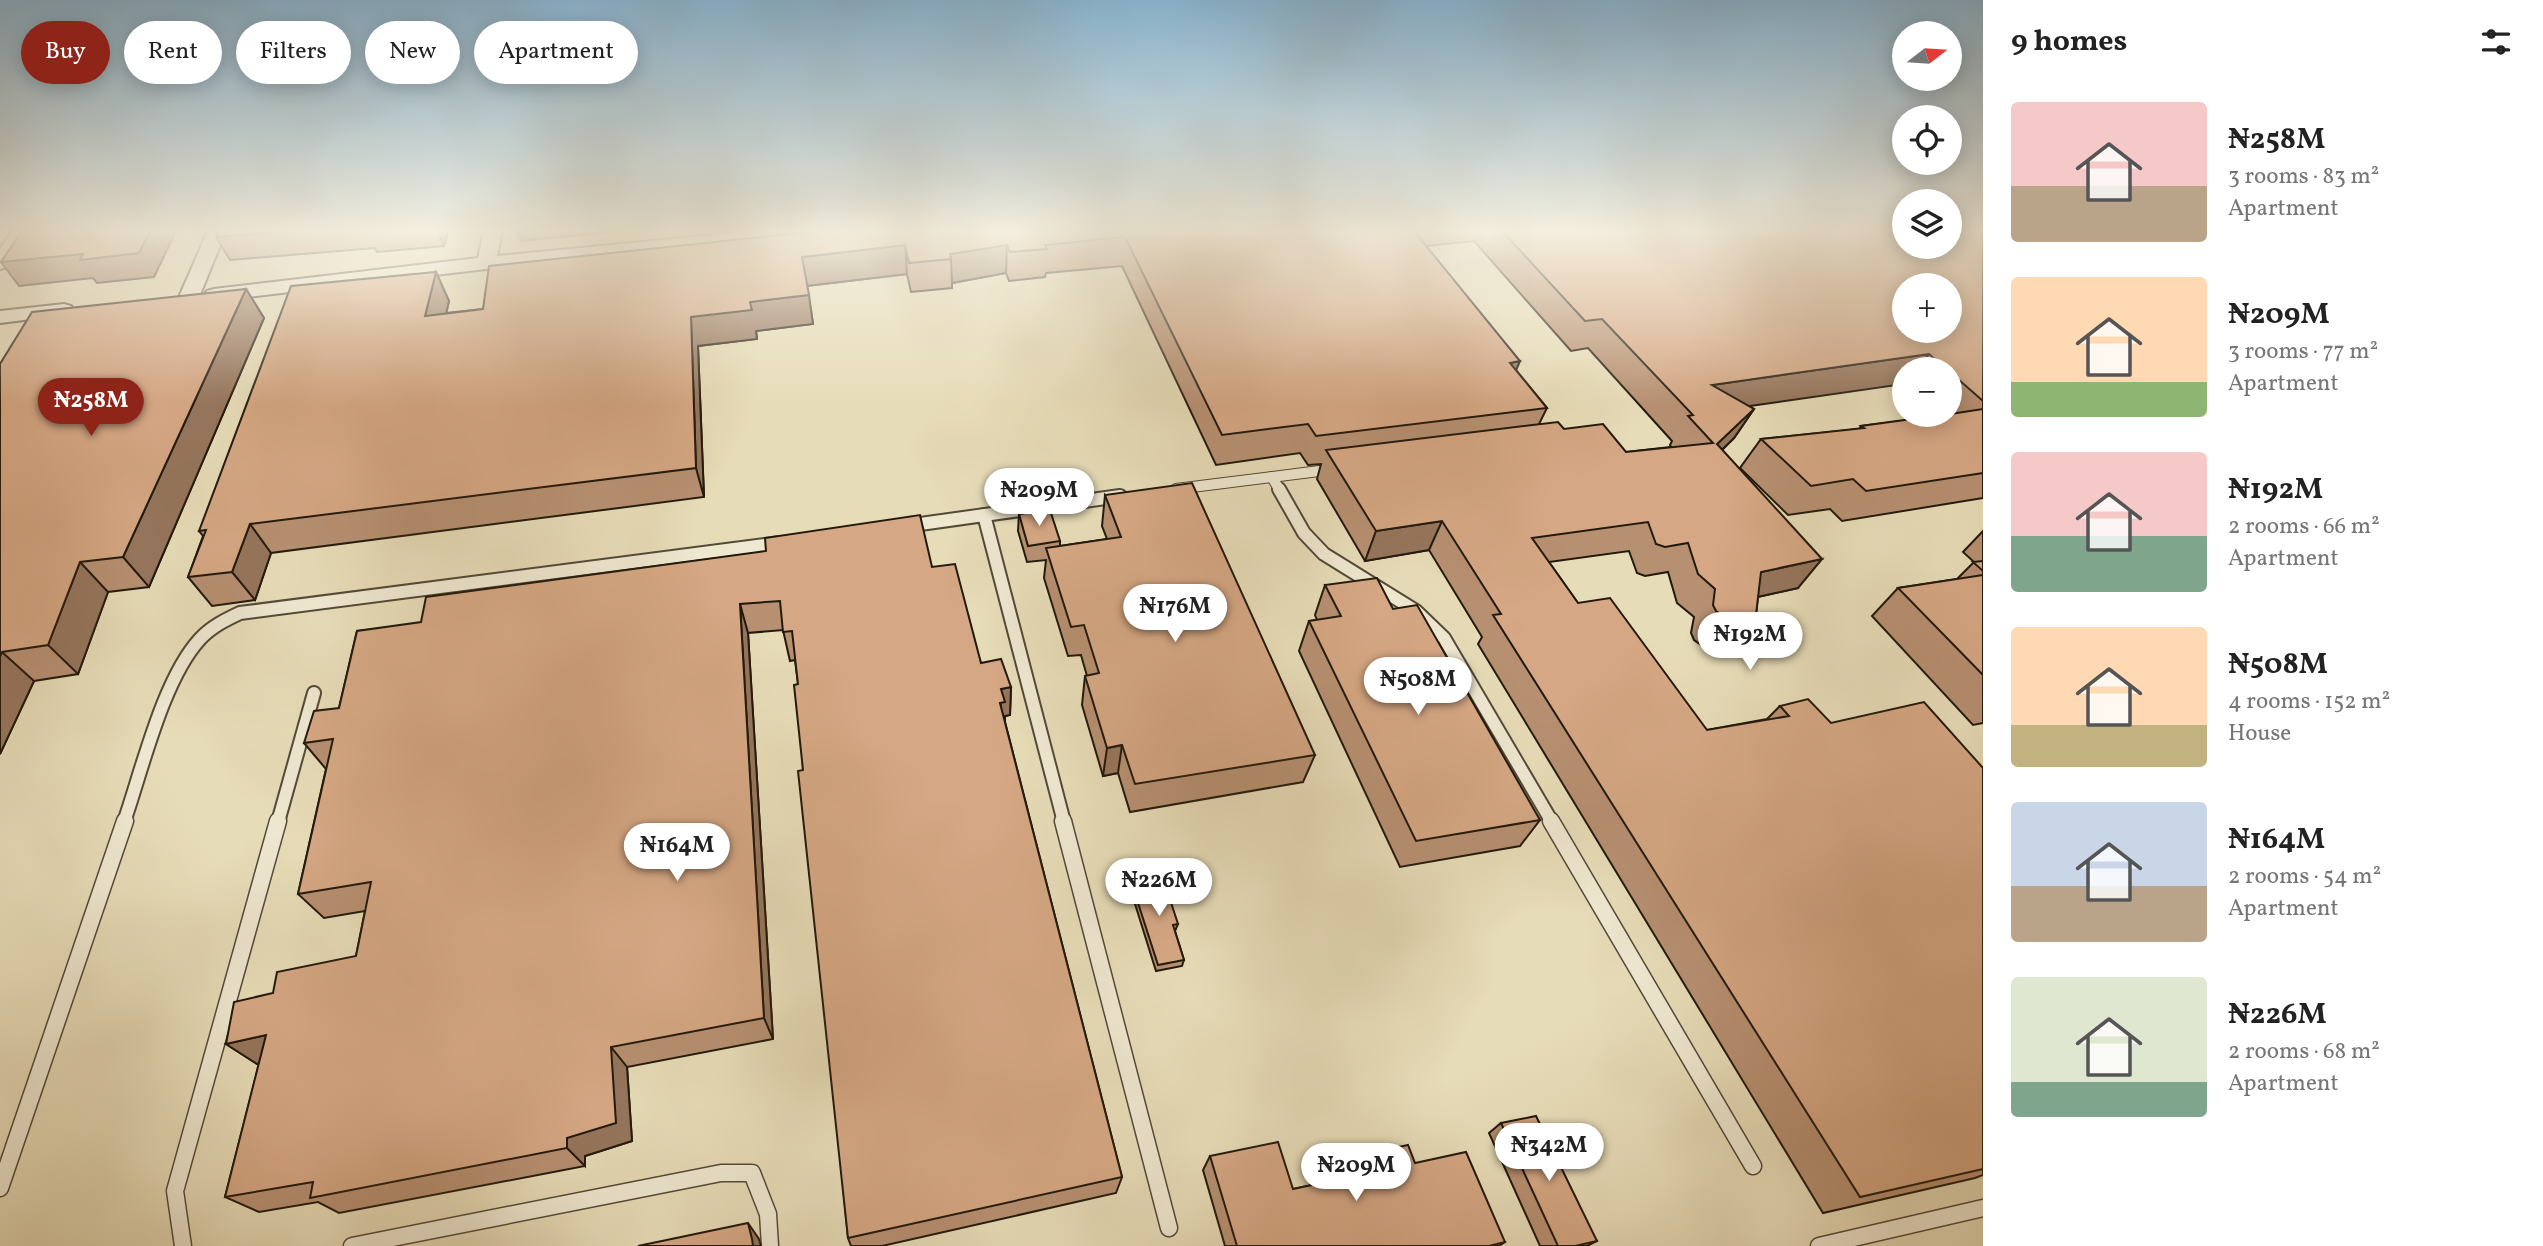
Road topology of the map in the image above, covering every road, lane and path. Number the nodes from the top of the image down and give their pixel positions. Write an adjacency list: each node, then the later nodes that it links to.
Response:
1 (187, 289): 2 (street)
2 (259, 289)
3 (81, 309): 4 (street)
4 (0, 317)
5 (1355, 467): 6 (lane)
6 (1272, 477): 7 (lane); 13 (lane)
7 (1168, 490)
8 (1129, 495): 9 (lane)
9 (984, 515): 10 (lane); 16 (lane)
10 (890, 528)
11 (795, 541): 14 (lane)
12 (314, 693): 17 (lane)
13 (1753, 1166)
14 (0, 1188)
15 (1983, 1208): 20 (lane)
16 (1169, 1228)
17 (183, 1246)
18 (352, 1246): 19 (lane)
19 (770, 1246)
20 (1819, 1246)

